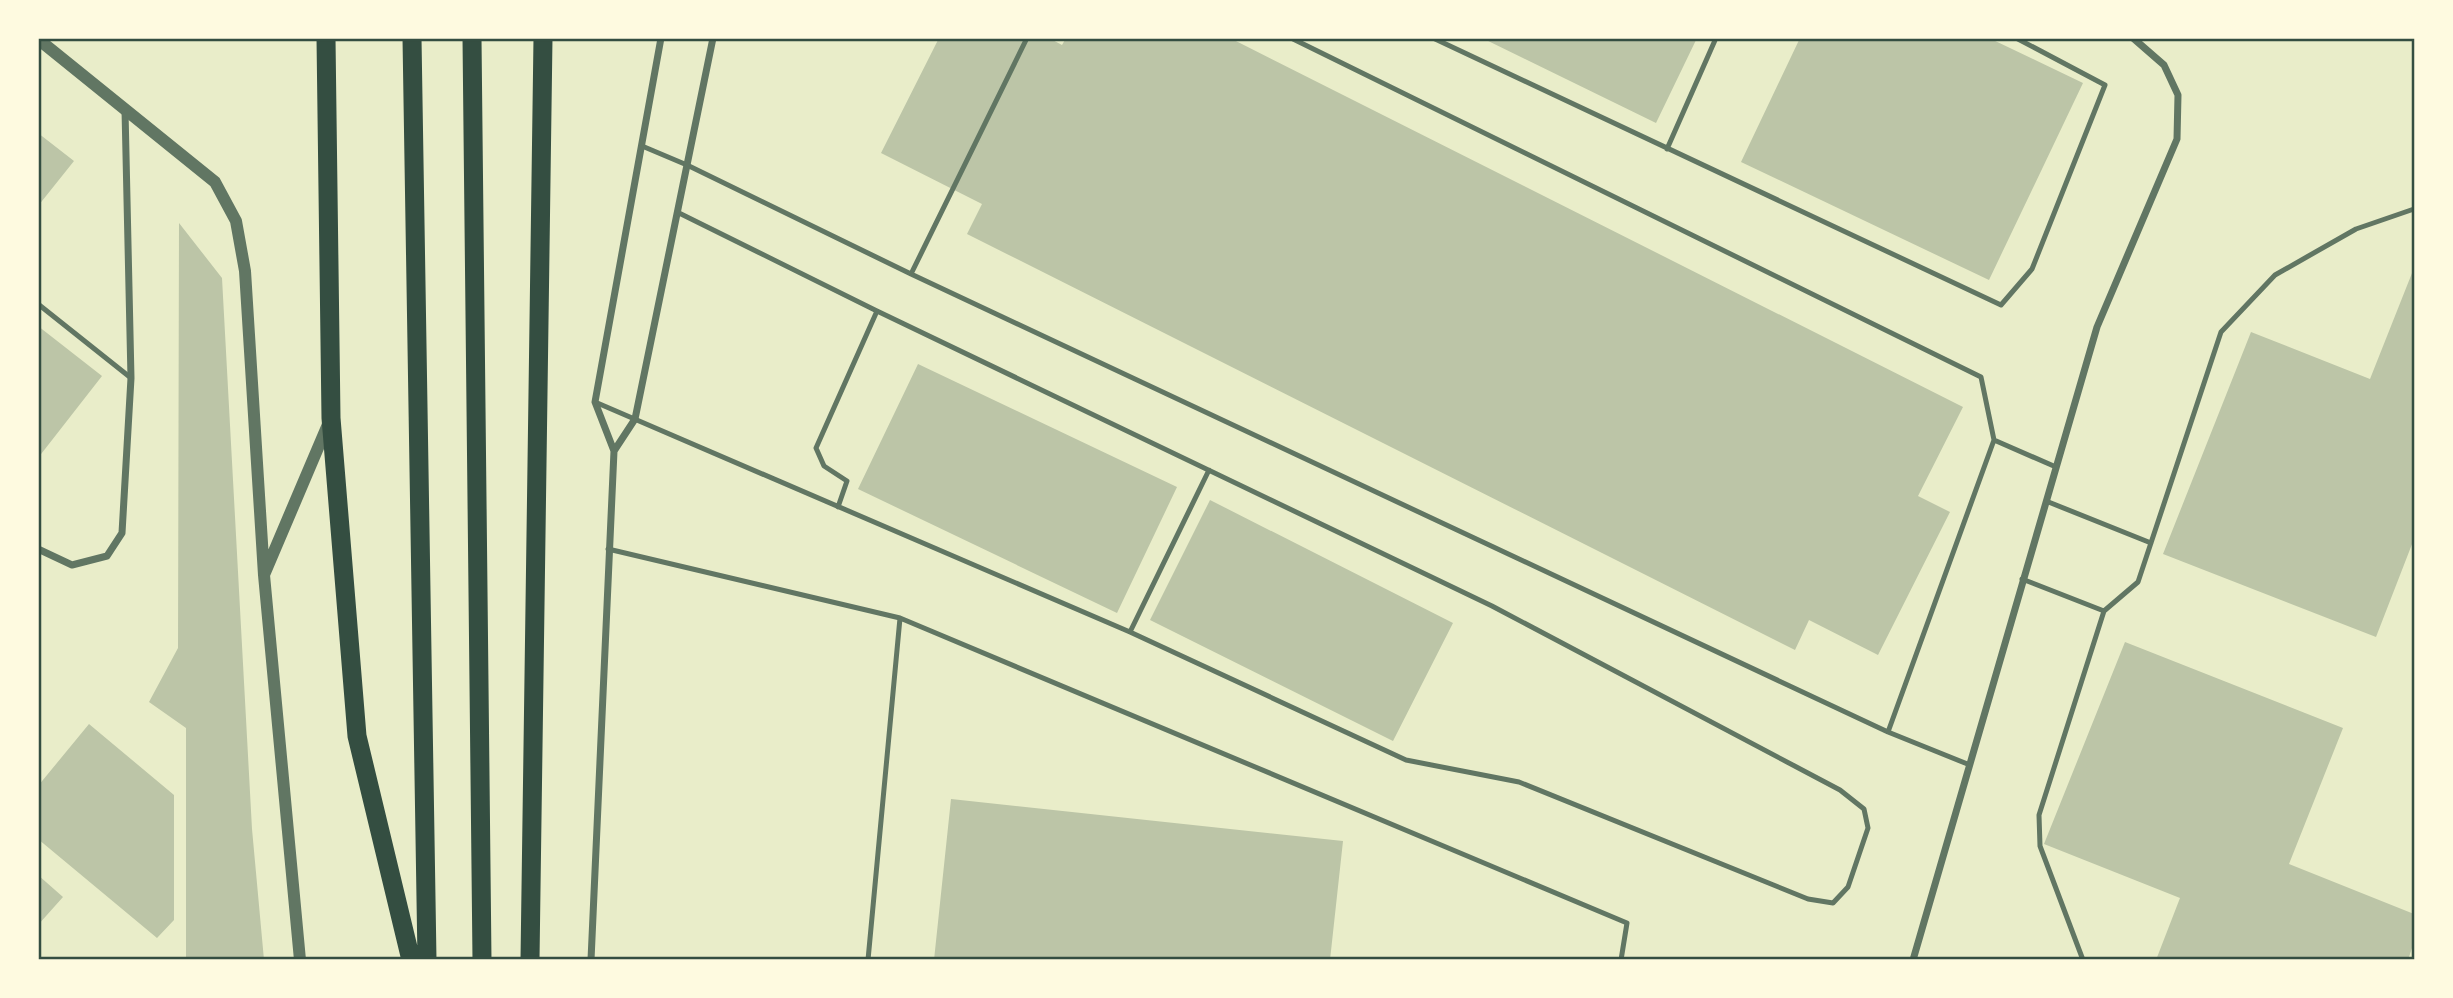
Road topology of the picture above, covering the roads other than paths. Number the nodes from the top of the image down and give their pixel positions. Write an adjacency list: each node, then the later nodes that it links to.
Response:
1 (326, 38): 25 (highway)
2 (412, 38): 45 (highway)
3 (472, 38): 46 (highway)
4 (543, 38): 47 (highway)
5 (661, 38): 15 (street)
6 (713, 38): 17 (street)
7 (1027, 38): 20 (lane)
8 (1291, 38): 27 (lane)
9 (1433, 38): 16 (lane)
10 (1716, 38): 16 (lane)
11 (2016, 38): 16 (lane)
12 (2133, 38): 29 (street)
13 (38, 39): 14 (street)
14 (125, 109): 23 (street); 36 (street)
15 (642, 146): 17 (lane); 24 (street)
16 (1667, 149)
17 (687, 165): 19 (street); 20 (lane)
18 (2414, 209): 33 (lane)
19 (677, 212): 22 (lane); 26 (street)
20 (911, 274): 41 (lane)
21 (38, 304): 23 (lane)
22 (877, 312): 30 (lane); 32 (lane)
23 (131, 378): 34 (street)
24 (595, 402): 26 (lane); 28 (street)
25 (331, 418): 36 (street); 44 (highway)
26 (635, 419): 28 (street); 32 (lane)
27 (1994, 440): 29 (lane); 41 (lane)
28 (614, 451): 35 (street)
29 (2056, 467): 31 (street)
30 (1209, 470): 40 (lane); 40 (lane)
31 (2046, 501): 33 (lane); 37 (street)
32 (838, 507): 40 (lane)
33 (2151, 543): 38 (lane)
34 (38, 549)
35 (608, 550): 39 (lane); 48 (street)
36 (264, 576): 43 (street)
37 (2022, 579): 38 (lane); 42 (street)
38 (2104, 611): 52 (lane)
39 (900, 618): 49 (lane); 50 (lane)
40 (1129, 632)
41 (1888, 732): 42 (lane)
42 (1970, 765): 51 (street)
43 (300, 960)
44 (411, 960)
45 (427, 960)
46 (482, 960)
47 (530, 960)
48 (591, 960)
49 (868, 960)
50 (1622, 960)
51 (1913, 960)
52 (2084, 960)

